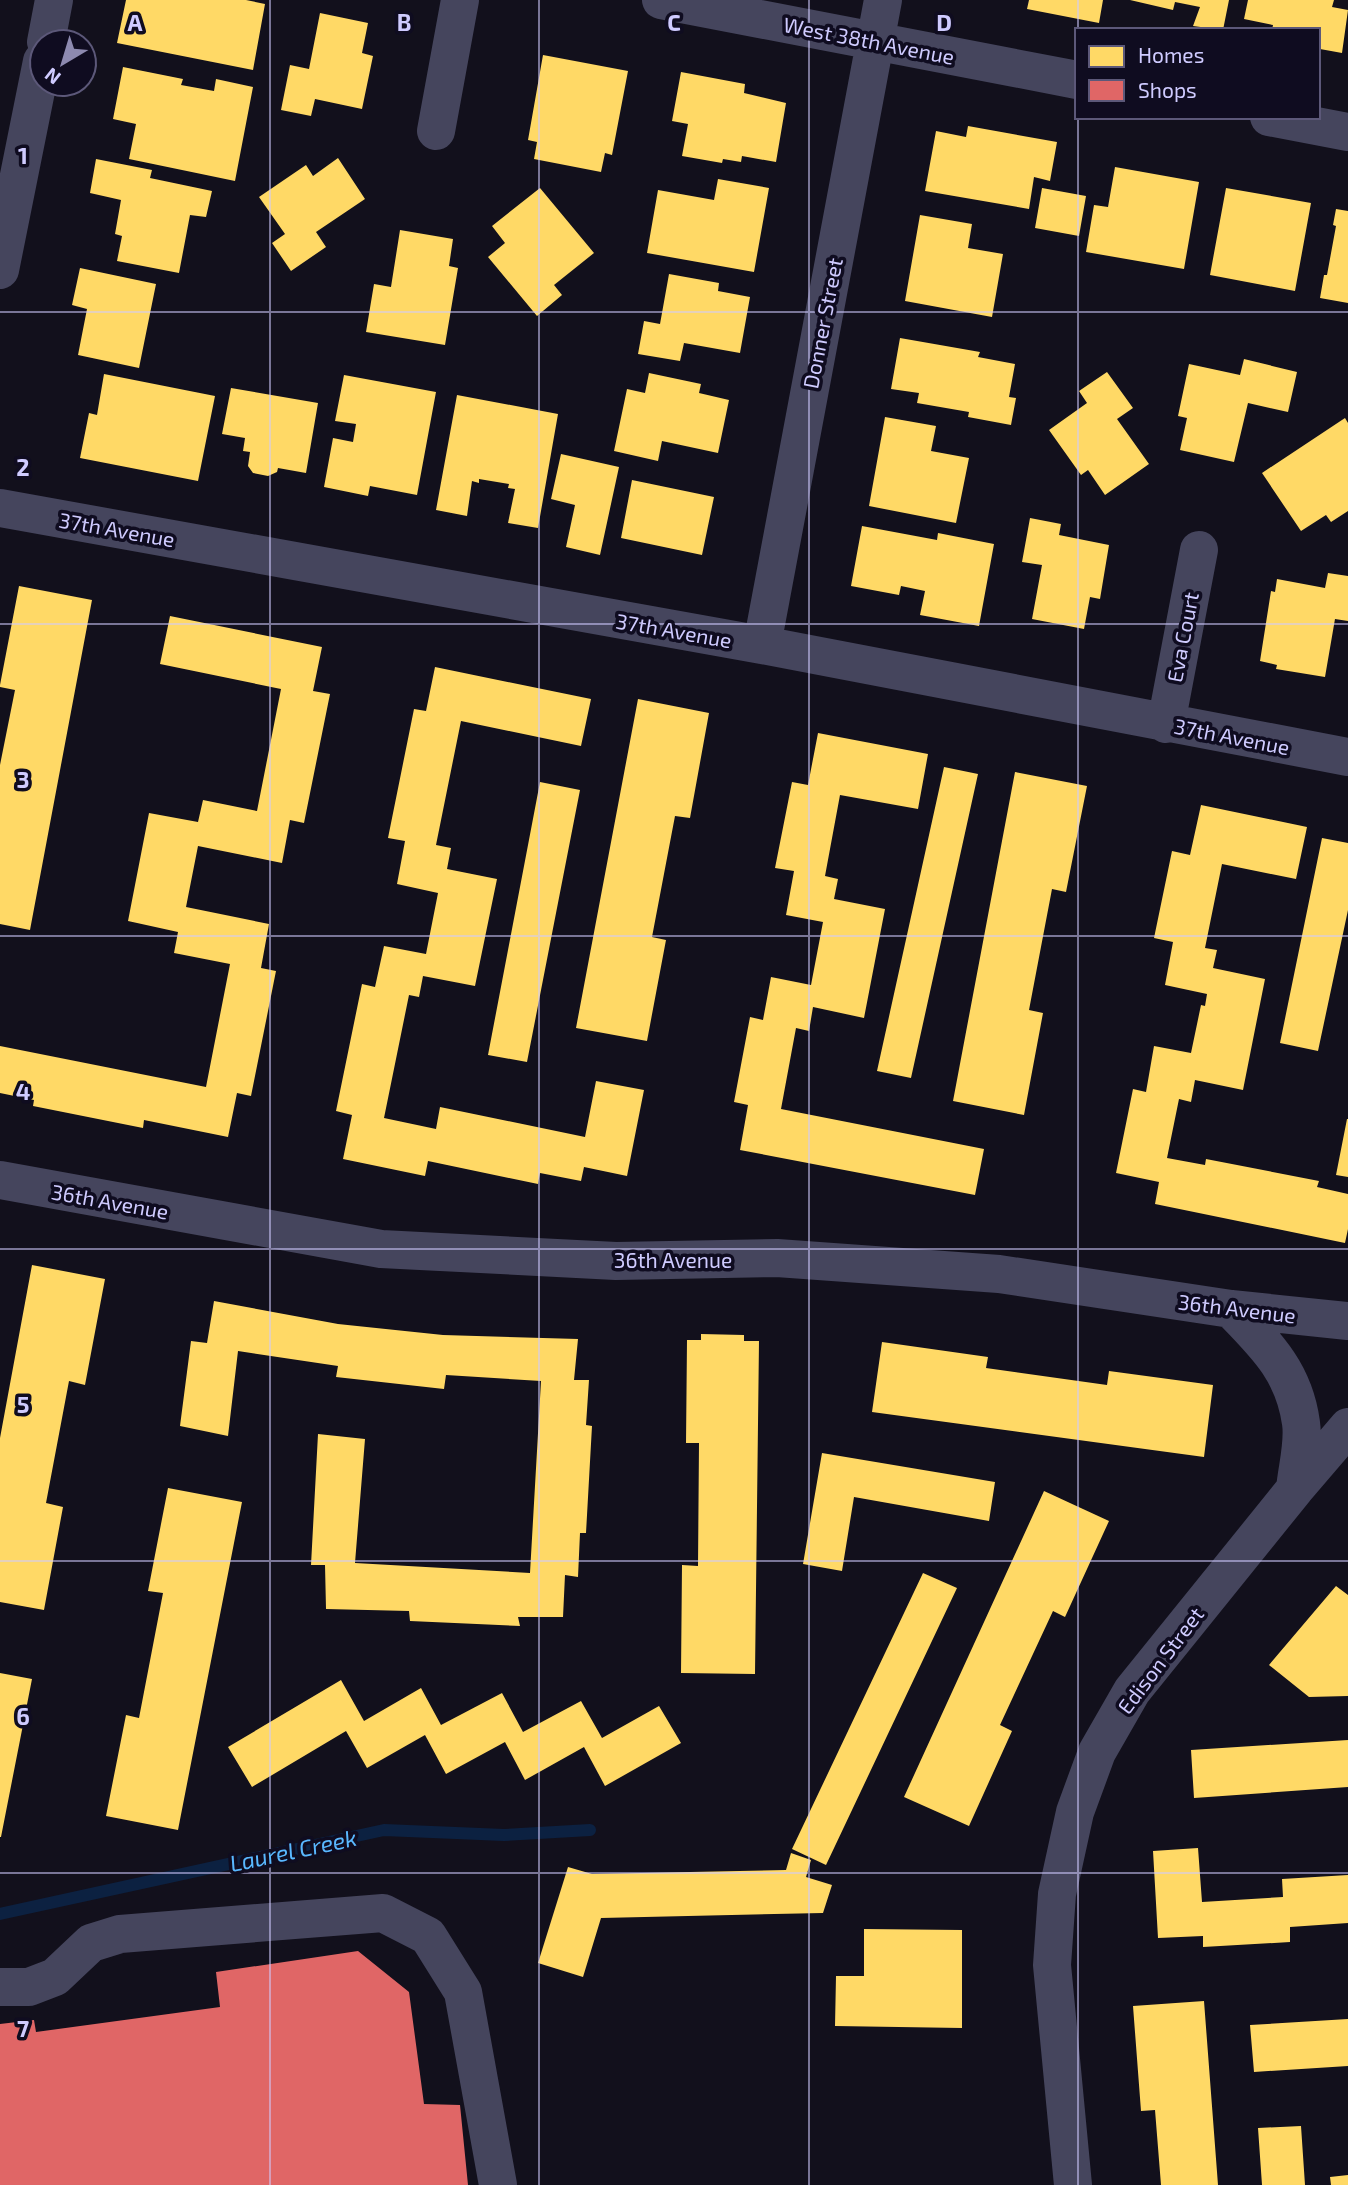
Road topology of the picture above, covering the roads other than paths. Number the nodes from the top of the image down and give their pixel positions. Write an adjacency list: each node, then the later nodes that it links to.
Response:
1 (54, 0): 5 (street)
2 (460, 0): 10 (street)
3 (661, 0): 6 (street, West 38th Avenue)
4 (883, 0): 6 (street, Donner Street)
5 (49, 28)
6 (875, 41): 7 (street, West 38th Avenue); 15 (street, Donner Street)
7 (1075, 80)
8 (34, 98): 12 (street)
9 (1280, 119): 11 (street)
10 (436, 131)
11 (1348, 132)
12 (1, 257)
13 (0, 508): 15 (street, 37th Avenue)
14 (1199, 550): 16 (street, Eva Court)
15 (762, 645): 16 (street, 37th Avenue)
16 (1166, 724): 17 (street, 37th Avenue)
17 (1348, 757)
18 (0, 1180): 19 (street, 36th Avenue)
19 (1231, 1309): 20 (street, 36th Avenue); 22 (street)
20 (1348, 1321)
21 (1348, 1427): 22 (street, Edison Street)
22 (1295, 1489): 25 (street, Edison Street)
23 (0, 1987): 24 (street)
24 (498, 2185)
25 (1073, 2185)

